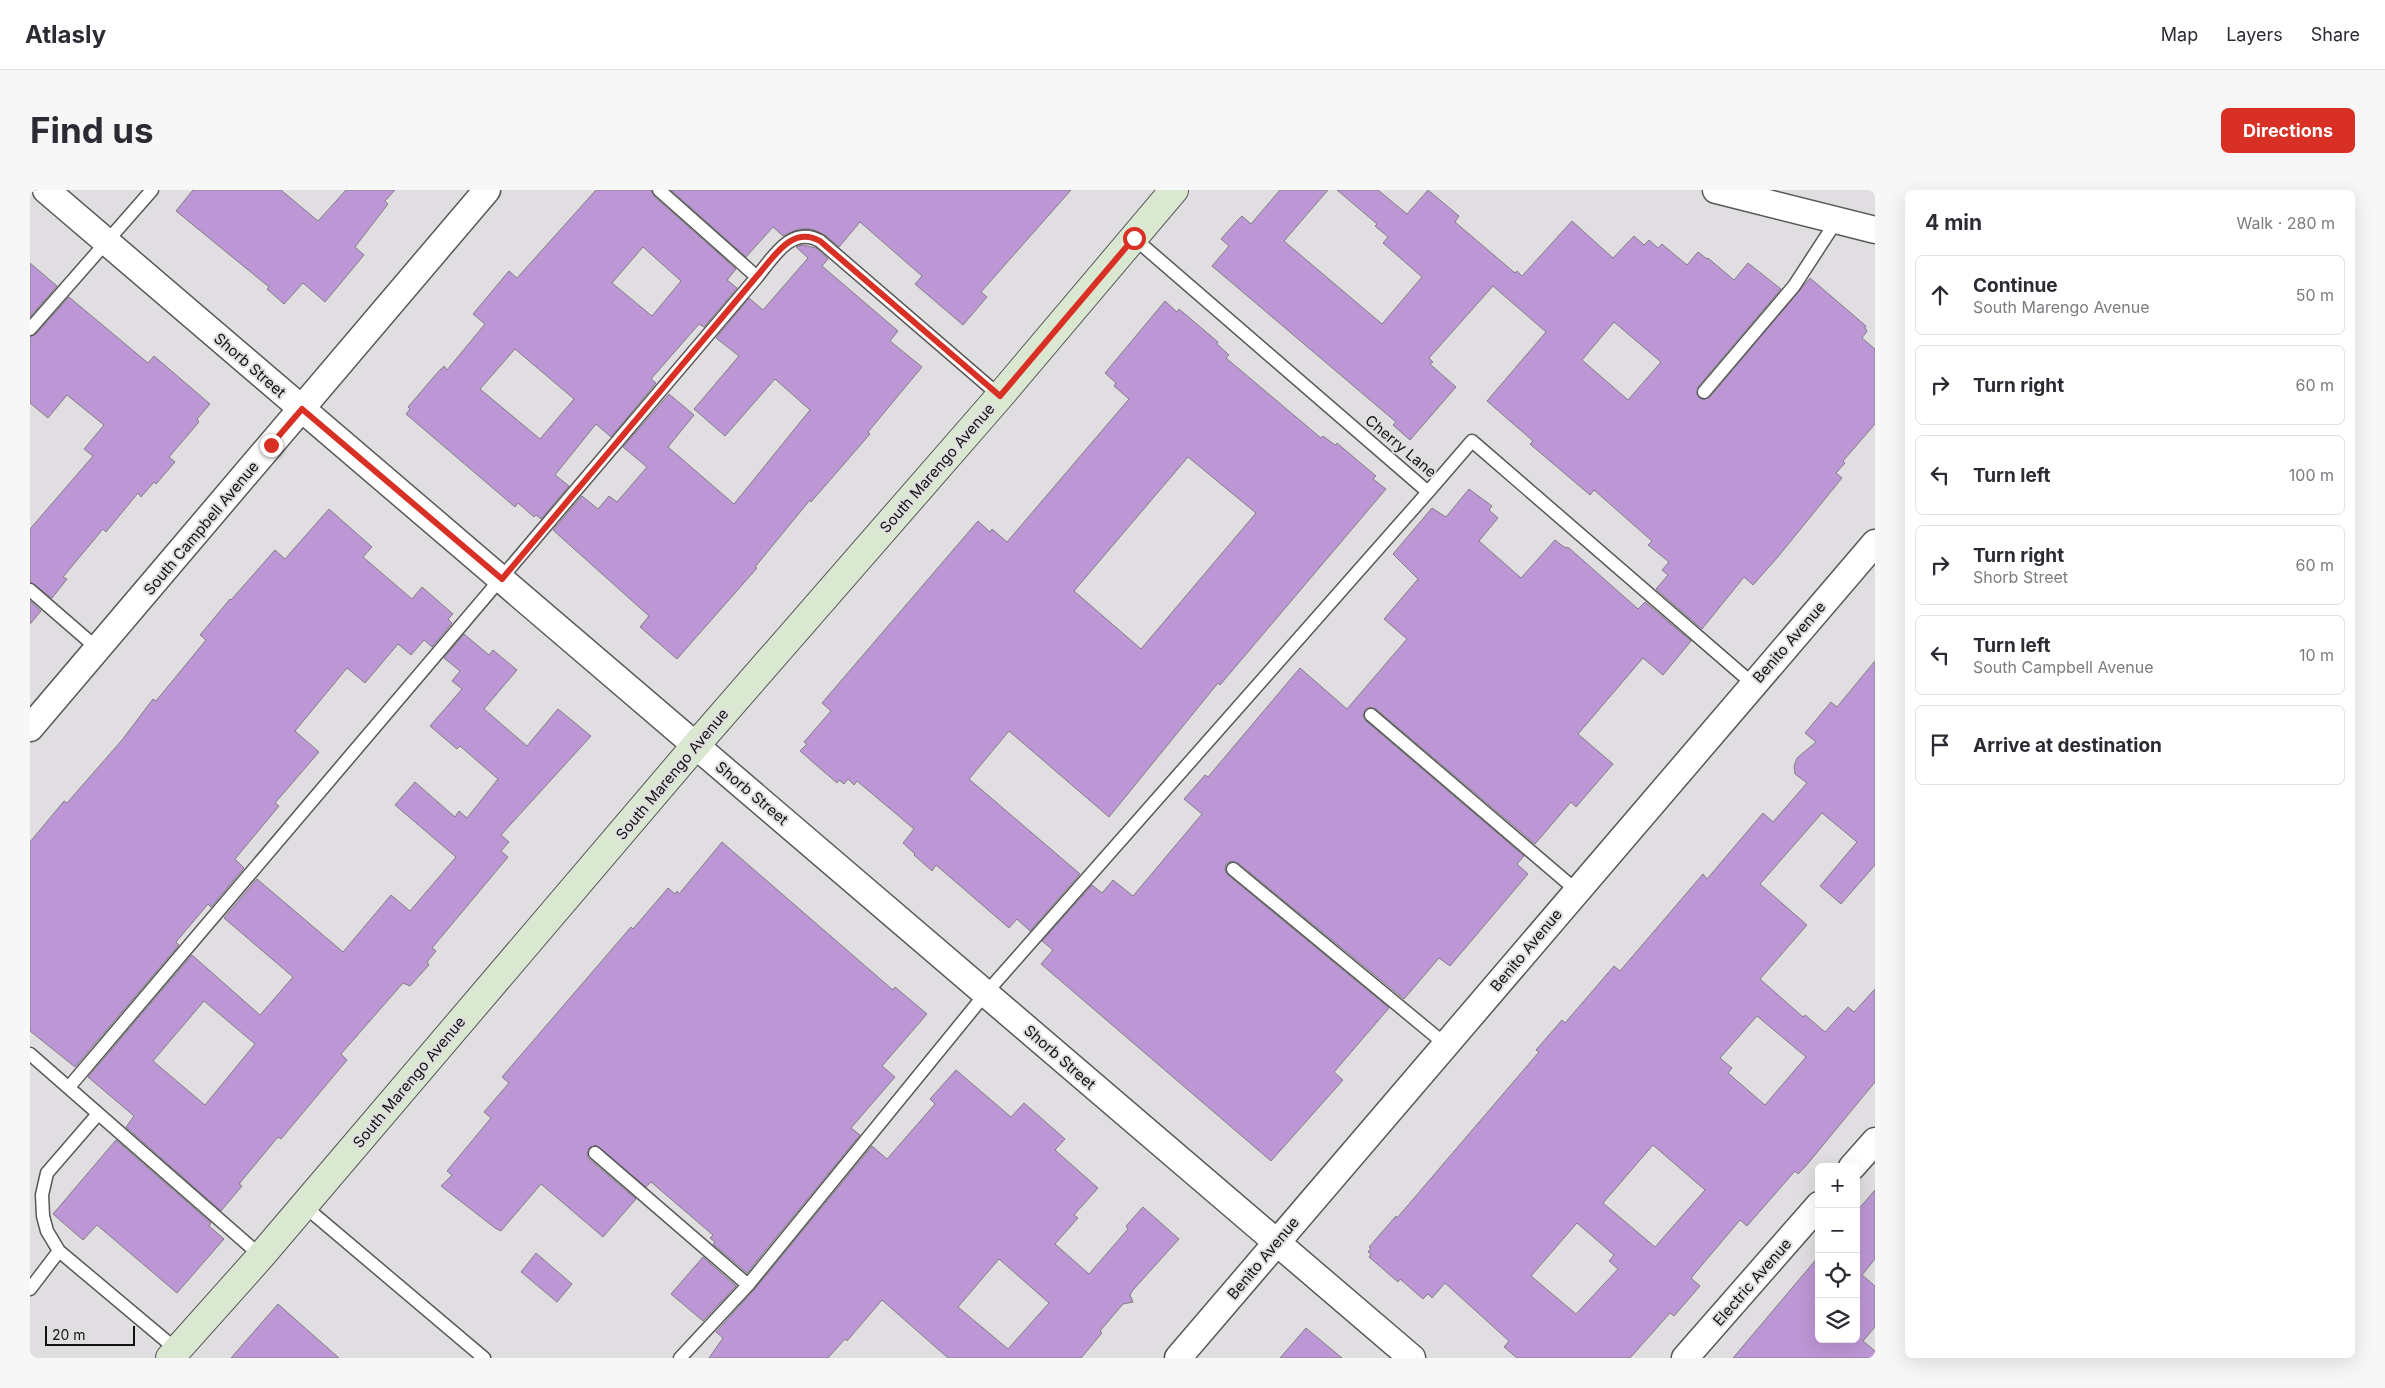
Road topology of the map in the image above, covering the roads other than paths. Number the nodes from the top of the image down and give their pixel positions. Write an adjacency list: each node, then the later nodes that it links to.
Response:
1 (46, 190): 10 (street, Shorb Street)
2 (152, 190): 10 (lane)
3 (487, 190): 15 (street, South Campbell Avenue)
4 (659, 190): 11 (lane)
5 (1174, 190): 9 (street, South Marengo Avenue)
6 (1716, 190): 7 (street)
7 (1837, 220): 8 (street); 13 (lane)
8 (1875, 230)
9 (1134, 238): 14 (street, South Marengo Avenue); 16 (lane, Cherry Lane)
10 (106, 241): 12 (lane); 15 (street, Shorb Street)
11 (757, 276): 14 (lane); 18 (lane)
12 (30, 329)
13 (1704, 392)
14 (1000, 396): 24 (street, South Marengo Avenue)
15 (302, 409): 18 (street, Shorb Street); 20 (street, South Campbell Avenue)
16 (1428, 492): 21 (lane, Cherry Lane); 27 (lane)
17 (1875, 543): 21 (street, Benito Avenue)
18 (502, 579): 24 (street, Shorb Street); 30 (lane)
19 (30, 590): 20 (lane)
20 (98, 649): 23 (street, South Campbell Avenue)
21 (1753, 684): 26 (street, Benito Avenue)
22 (1371, 715): 26 (lane)
23 (30, 728)
24 (696, 745): 27 (street, Shorb Street); 35 (street, South Marengo Avenue)
25 (1233, 869): 28 (lane)
26 (1576, 890): 28 (street, Benito Avenue)
27 (986, 993): 37 (street, Shorb Street); 40 (lane)
28 (1445, 1044): 37 (street, Benito Avenue)
29 (30, 1054): 30 (lane)
30 (69, 1087): 31 (lane)
31 (98, 1114): 38 (lane); 39 (lane)
32 (1875, 1141): 34 (street)
33 (595, 1153): 40 (lane)
34 (1856, 1163)
35 (304, 1205): 39 (street, South Marengo Avenue); 43 (lane)
36 (1816, 1208): 47 (street, Electric Avenue)
37 (1276, 1242): 45 (street, Benito Avenue); 46 (street, Shorb Street)
38 (59, 1252): 41 (lane); 42 (lane)
39 (261, 1256): 42 (street, South Marengo Avenue)
40 (748, 1286): 44 (lane)
41 (30, 1289)
42 (173, 1354)
43 (484, 1358)
44 (680, 1358)
45 (1178, 1358)
46 (1412, 1358)
47 (1685, 1358)

